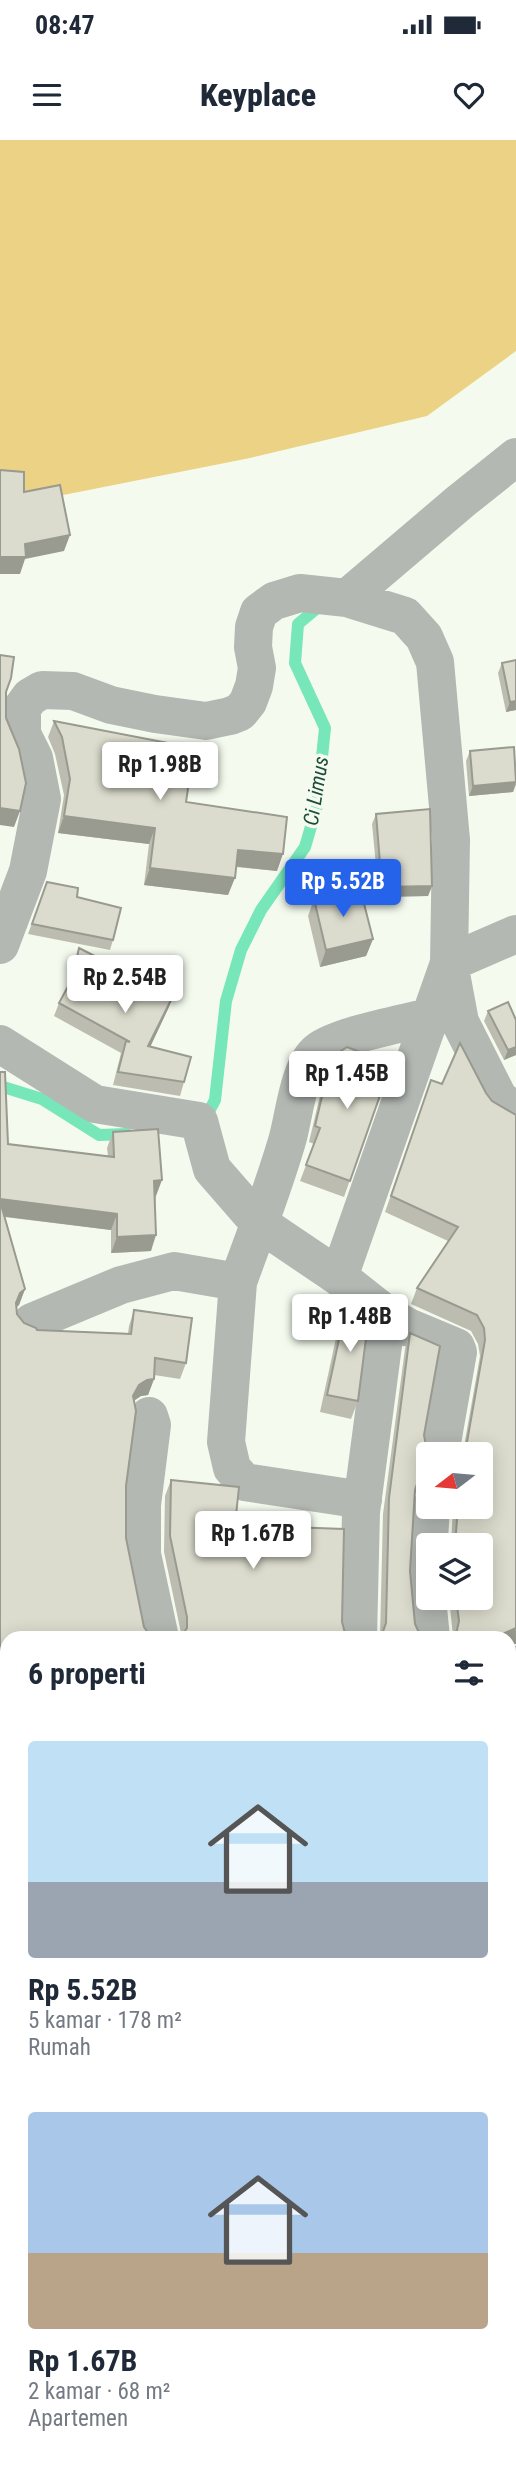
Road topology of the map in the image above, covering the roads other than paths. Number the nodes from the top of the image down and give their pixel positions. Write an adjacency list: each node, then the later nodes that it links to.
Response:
1 (516, 457): 2 (street)
2 (347, 598): 4 (street); 5 (street)
3 (516, 934): 5 (street)
4 (0, 945)
5 (449, 963): 6 (street); 8 (street)
6 (429, 1017): 9 (street); 10 (street)
7 (0, 1044): 9 (street)
8 (516, 1111)
9 (259, 1223): 10 (street); 11 (street)
10 (339, 1277): 12 (street)
11 (238, 1282): 13 (street); 16 (street)
12 (387, 1315): 15 (street); 16 (street)
13 (32, 1322)
14 (149, 1416): 18 (street)
15 (442, 1442)
16 (363, 1500): 19 (street)
17 (430, 1519): 20 (street)
18 (158, 1631)
19 (358, 1631)
20 (430, 1631)

